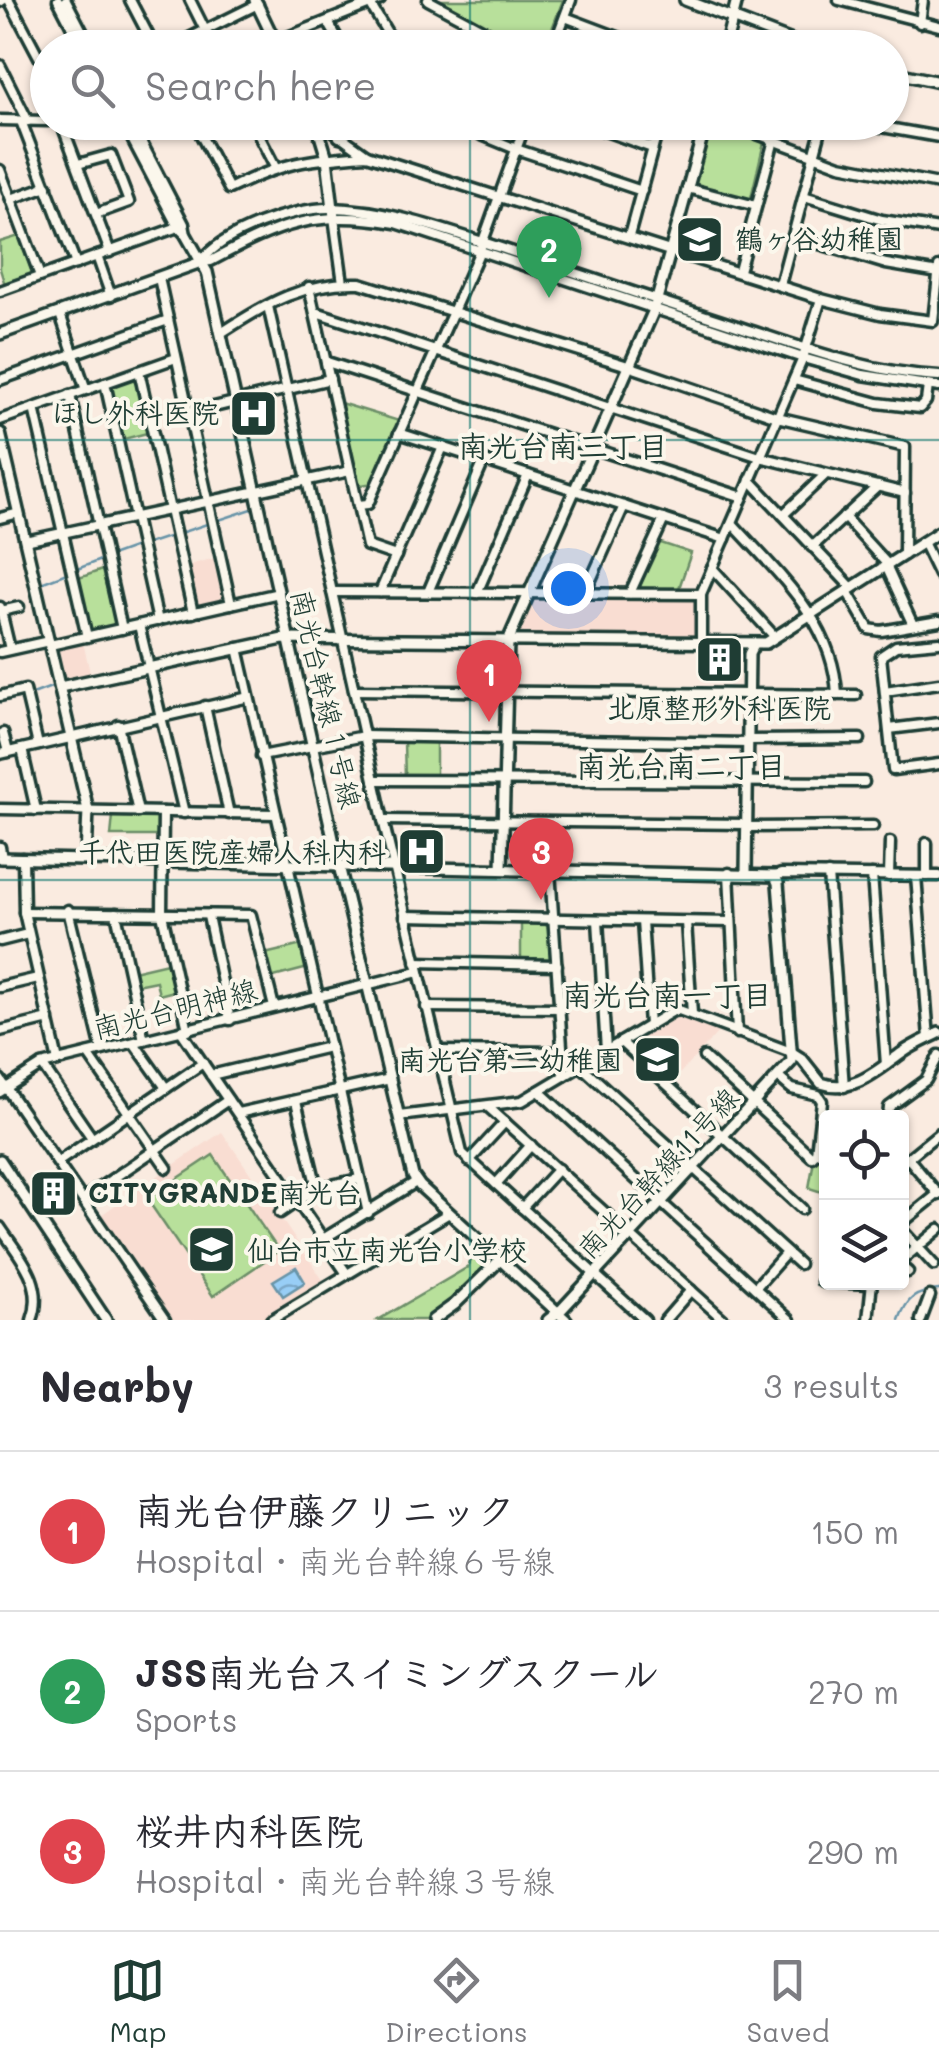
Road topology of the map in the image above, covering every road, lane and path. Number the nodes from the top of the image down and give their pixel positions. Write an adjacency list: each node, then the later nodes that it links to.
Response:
1 (58, 0): 21 (street)
2 (66, 0): 22 (street)
3 (130, 0): 23 (street)
4 (190, 0): 24 (street)
5 (268, 0): 14 (street)
6 (380, 0): 15 (street)
7 (428, 0): 29 (street)
8 (571, 0): 16 (street)
9 (686, 0): 17 (street)
10 (737, 0): 17 (street)
11 (839, 0): 19 (street)
12 (924, 0): 19 (street)
13 (4, 1): 34 (street)
14 (256, 2): 24 (street); 25 (street)
15 (370, 4): 18 (street); 28 (street)
16 (565, 16): 30 (street); 31 (street)
17 (732, 18): 32 (street); 33 (street)
18 (328, 22): 26 (street); 27 (street)
19 (920, 23): 20 (street)
20 (939, 26)
21 (74, 30)
22 (82, 30)
23 (146, 30)
24 (205, 30)
25 (269, 30)
26 (310, 30)
27 (333, 30)
28 (386, 30)
29 (484, 30)
30 (560, 30)
31 (601, 30)
32 (729, 30)
33 (763, 30)
34 (30, 44)
35 (0, 65): 39 (street)
36 (909, 76): 37 (street)
37 (939, 82)
38 (0, 120): 39 (street)
39 (25, 120): 40 (street); 42 (street)
40 (30, 120)
41 (909, 132): 43 (street)
42 (30, 135)
43 (939, 137)
44 (32, 140): 68 (street)
45 (68, 140): 64 (street)
46 (133, 140): 78 (street)
47 (140, 140): 78 (street)
48 (204, 140): 65 (street)
49 (261, 140): 65 (street)
50 (322, 140): 63 (street)
51 (342, 140): 61 (street)
52 (494, 140): 60 (street)
53 (519, 140): 60 (street)
54 (630, 140): 59 (street)
55 (654, 140): 59 (street)
56 (701, 140): 69 (street)
57 (774, 140): 62 (street); 74 (street)
58 (819, 140): 62 (street)
59 (652, 148): 70 (street)
60 (516, 149): 70 (street); 71 (street)
61 (367, 155): 63 (street); 71 (street)
62 (815, 155): 67 (street); 72 (street)
63 (327, 158): 65 (street); 75 (street)
64 (78, 164): 76 (street); 76 (street)
65 (274, 167)
66 (0, 170): 73 (street)
67 (939, 184)
68 (47, 186): 73 (street); 86 (street)
69 (687, 188): 74 (street); 82 (street)
70 (642, 191): 79 (street)
71 (500, 196): 79 (street); 81 (street)
72 (804, 196): 77 (street); 80 (street)
73 (12, 199): 89 (street)
74 (756, 206): 87 (street)
75 (334, 212): 81 (street); 85 (street); 91 (street)
76 (96, 214): 83 (street)
77 (939, 229)
78 (182, 231): 83 (street); 85 (street, 南光台幹線１号線)
79 (629, 236): 82 (street)
80 (793, 236): 88 (street); 92 (street)
81 (481, 246): 97 (street); 99 (street)
82 (670, 250): 87 (street); 97 (street)
83 (110, 252): 84 (street)
84 (97, 256): 86 (street); 95 (street)
85 (201, 262): 90 (street); 104 (street, 南光台幹線１号線)
86 (76, 264): 89 (street)
87 (739, 271): 92 (street)
88 (939, 271): 96 (street)
89 (40, 276): 93 (street)
90 (158, 278): 95 (street); 102 (street)
91 (342, 283): 94 (street); 99 (street)
92 (780, 285): 96 (street)
93 (1, 287)
94 (310, 287): 98 (street); 100 (street)
95 (111, 296): 101 (street)
96 (821, 299): 106 (street)
97 (655, 305): 106 (street); 110 (street)
98 (268, 306): 104 (street); 119 (street)
99 (453, 310): 105 (street); 110 (street)
100 (316, 312): 105 (street); 109 (street)
101 (60, 314): 103 (street); 107 (street)
102 (168, 320): 107 (street); 108 (street)
103 (0, 334)
104 (220, 334): 123 (street, 南光台幹線１号線)
105 (435, 351): 121 (street); 125 (street)
106 (805, 353): 112 (street); 115 (street); 117 (street)
107 (74, 354): 114 (street); 120 (street)
108 (176, 358): 111 (street); 126 (street)
109 (327, 362): 113 (street); 121 (street)
110 (628, 366): 125 (street); 127 (street)
111 (139, 371): 116 (street); 148 (street)
112 (939, 376)
113 (330, 379): 119 (street); 135 (street)
114 (0, 380)
115 (794, 380): 117 (street); 127 (street)
116 (106, 383): 120 (street); 153 (street)
117 (928, 386): 118 (street)
118 (939, 387)
119 (287, 389): 123 (street); 138 (street)
120 (86, 390): 122 (street)
121 (418, 392): 129 (street); 132 (street)
122 (70, 396): 124 (street); 156 (street)
123 (236, 402): 126 (street); 142 (street, 南光台幹線１号線)
124 (34, 408): 128 (street); 158 (street)
125 (610, 408): 132 (street); 133 (street)
126 (188, 413): 145 (street)
127 (778, 417): 133 (street); 143 (street)
128 (0, 420)
129 (399, 433): 131 (street); 146 (street)
130 (0, 434): 149 (street)
131 (443, 447): 134 (street); 164 (street)
132 (592, 448): 141 (street); 144 (street)
133 (760, 457): 137 (street); 139 (street)
134 (484, 461): 136 (street); 171 (street)
135 (350, 471): 138 (street); 146 (street)
136 (528, 475): 141 (street); 172 (street)
137 (825, 475): 140 (street); 150 (street)
138 (307, 480): 142 (street); 169 (street)
139 (750, 480): 144 (street); 150 (street)
140 (878, 486): 143 (street); 151 (street)
141 (574, 490): 147 (street); 174 (street)
142 (256, 491): 145 (street); 173 (street, 南光台幹線１号線)
143 (905, 493): 163 (street)
144 (743, 497): 155 (street)
145 (208, 502): 148 (street); 178 (street)
146 (358, 505): 164 (street)
147 (624, 506): 154 (street); 175 (street)
148 (170, 510): 153 (street); 181 (street)
149 (18, 512): 152 (street); 160 (street)
150 (782, 515): 162 (street)
151 (844, 517): 162 (street); 165 (street)
152 (0, 518)
153 (135, 518): 156 (street); 183 (street)
154 (664, 519): 159 (street); 176 (street)
155 (732, 523): 159 (street); 182 (street)
156 (99, 526): 158 (street); 187 (street)
157 (939, 532): 161 (street)
158 (63, 534): 160 (street); 188 (street)
159 (725, 539): 166 (street)
160 (26, 542): 194 (street)
161 (923, 542): 163 (street); 167 (street)
162 (812, 547): 168 (street)
163 (904, 555): 165 (street)
164 (396, 556): 170 (street)
165 (887, 566): 168 (street); 186 (street)
166 (712, 568): 177 (street); 189 (street)
167 (939, 575)
168 (849, 590): 182 (street); 186 (street)
169 (332, 592): 170 (street); 191 (street)
170 (380, 592): 171 (street)
171 (428, 592): 172 (street)
172 (477, 592): 174 (street)
173 (279, 593): 178 (street); 190 (street, 南光台幹線１号線)
174 (531, 593): 175 (street); 192 (street)
175 (585, 593): 176 (street)
176 (630, 593): 177 (street)
177 (701, 594): 195 (street)
178 (231, 604): 181 (street)
179 (18, 608): 180 (street)
180 (1, 609): 198 (street)
181 (193, 612): 183 (street)
182 (812, 613): 189 (street); 207 (street)
183 (158, 621): 185 (street)
184 (939, 621): 186 (street)
185 (140, 625): 187 (street); 199 (street)
186 (914, 625)
187 (122, 629): 188 (street)
188 (87, 637): 194 (street)
189 (775, 637): 196 (street)
190 (289, 639): 191 (street); 197 (street); 222 (street, 南光台幹線１号線)
191 (342, 639): 192 (street); 202 (street)
192 (508, 641): 195 (street); 204 (street)
193 (939, 642): 203 (street)
194 (46, 643): 198 (street); 201 (street)
195 (701, 643): 196 (street)
196 (754, 644): 205 (street)
197 (238, 648): 199 (street); 209 (street)
198 (5, 650)
199 (150, 668): 201 (street); 211 (street)
200 (939, 684): 203 (street)
201 (60, 688): 216 (street)
202 (354, 690): 204 (street); 217 (street)
203 (884, 690): 214 (street)
204 (506, 691): 205 (street); 218 (street)
205 (749, 694): 207 (street); 220 (street)
206 (856, 694): 207 (street)
207 (837, 695)
208 (0, 696): 221 (street)
209 (249, 697): 210 (street); 225 (street)
210 (206, 706): 211 (street); 237 (street)
211 (162, 716): 213 (street); 236 (street)
212 (939, 723): 214 (street)
213 (118, 725): 216 (street); 234 (street)
214 (889, 730): 226 (street)
215 (3, 733): 224 (street)
216 (71, 736): 221 (street); 233 (street)
217 (364, 736): 218 (street); 222 (street); 228 (street)
218 (505, 738): 220 (street); 227 (street)
219 (860, 740): 220 (street)
220 (748, 741): 230 (street)
221 (38, 745): 223 (street)
222 (313, 746): 225 (street); 250 (street, 南光台幹線１号線)
223 (22, 749): 224 (street); 232 (street)
224 (4, 753)
225 (261, 756): 238 (street)
226 (939, 764)
227 (504, 779): 228 (street); 230 (street); 240 (street)
228 (374, 780): 239 (street)
229 (864, 782): 230 (street)
230 (747, 783): 241 (street)
231 (0, 809): 232 (street)
232 (36, 810): 233 (street)
233 (88, 810): 234 (street); 247 (street)
234 (138, 812): 235 (street)
235 (163, 812): 236 (street); 248 (street)
236 (184, 813): 237 (street)
237 (229, 814): 238 (street)
238 (276, 814): 249 (street)
239 (383, 820): 240 (street); 251 (street)
240 (503, 820): 241 (street); 252 (street)
241 (746, 826): 242 (street); 255 (street)
242 (873, 826)
243 (890, 842): 259 (street)
244 (927, 843): 261 (street)
245 (1, 854): 246 (street)
246 (23, 858): 247 (street); 264 (street)
247 (86, 858): 248 (street)
248 (163, 860): 249 (street); 266 (street)
249 (287, 864): 250 (street); 282 (street)
250 (340, 865): 251 (street); 280 (street, 南光台幹線１号線)
251 (394, 867): 252 (street); 268 (street)
252 (502, 869): 253 (street)
253 (550, 870): 254 (street); 269 (street)
254 (730, 873): 255 (street); 273 (street)
255 (746, 874): 258 (street)
256 (828, 874): 257 (street); 258 (street); 316 (street)
257 (872, 875): 259 (street); 310 (street)
258 (775, 876): 302 (street)
259 (889, 876): 260 (street)
260 (916, 876): 261 (street); 293 (street)
261 (927, 876): 262 (street)
262 (939, 876)
263 (68, 910): 264 (street); 265 (street); 298 (street)
264 (24, 912): 274 (street)
265 (116, 913): 266 (street); 294 (street)
266 (162, 914): 267 (street); 290 (street)
267 (208, 916): 284 (street); 288 (street)
268 (405, 916): 269 (street); 276 (street)
269 (554, 919): 270 (street); 277 (street)
270 (598, 920): 271 (street); 300 (street)
271 (642, 921): 272 (street); 289 (street)
272 (686, 922): 273 (street); 286 (street)
273 (731, 922): 292 (street)
274 (28, 934): 275 (street); 279 (street)
275 (0, 940)
276 (416, 962): 277 (street); 278 (street)
277 (556, 965): 285 (street)
278 (418, 972): 280 (street, 南光台明神線); 283 (street)
279 (38, 978): 281 (street); 287 (street)
280 (368, 985): 282 (street, 南光台明神線); 315 (street, 南光台幹線１号線)
281 (0, 987)
282 (317, 997): 284 (street, 南光台明神線); 297 (street)
283 (426, 1006): 285 (street); 299 (street)
284 (274, 1007): 288 (street, 南光台明神線)
285 (560, 1008): 301 (street)
286 (692, 1014): 289 (street); 292 (street)
287 (49, 1019): 291 (street); 306 (street)
288 (230, 1020): 290 (street, 南光台明神線)
289 (649, 1025): 296 (street)
290 (184, 1030): 294 (street, 南光台明神線); 307 (street)
291 (0, 1031)
292 (737, 1033): 302 (street)
293 (934, 1036): 310 (street)
294 (144, 1040): 295 (street, 南光台明神線)
295 (134, 1042): 298 (street, 南光台明神線); 317 (street)
296 (621, 1042): 300 (street); 332 (street)
297 (329, 1047): 311 (street); 320 (street)
298 (102, 1050): 303 (street, 南光台明神線)
299 (437, 1051): 301 (street); 325 (street)
300 (606, 1051): 309 (street)
301 (563, 1052): 312 (street)
302 (791, 1052): 313 (street, 南光台幹線11号線); 316 (street)
303 (88, 1054): 306 (street, 南光台明神線); 327 (street)
304 (939, 1055): 326 (street)
305 (704, 1057): 323 (street)
306 (58, 1061): 308 (street, 南光台明神線)
307 (203, 1063): 311 (street); 317 (street)
308 (42, 1065): 318 (street, 南光台明神線); 333 (street)
309 (581, 1066): 312 (street); 342 (street)
310 (886, 1066): 316 (street)
311 (211, 1074): 321 (street)
312 (564, 1076): 319 (street)
313 (778, 1076): 323 (street, 南光台幹線11号線); 323 (street)
314 (0, 1078): 318 (street)
315 (390, 1080): 320 (street); 329 (street, 南光台幹線１号線)
316 (844, 1087)
317 (166, 1088): 327 (street)
318 (3, 1090): 339 (street)
319 (539, 1091): 324 (street); 351 (street)
320 (339, 1092): 322 (street); 344 (street)
321 (228, 1100): 328 (street); 335 (street)
322 (296, 1101): 328 (street); 347 (street)
323 (754, 1103): 332 (street, 南光台幹線11号線)
324 (487, 1106): 325 (street); 330 (street)
325 (451, 1110): 329 (street); 338 (street)
326 (888, 1110)
327 (129, 1112): 333 (street); 335 (street)
328 (238, 1114): 350 (street)
329 (399, 1116): 345 (street, 南光台幹線１号線)
330 (505, 1122): 334 (street); 338 (street)
331 (939, 1133): 336 (street)
332 (724, 1135): 342 (street, 南光台幹線11号線); 353 (street)
333 (92, 1138): 339 (street)
334 (531, 1146): 343 (street); 346 (street)
335 (155, 1150): 341 (street); 349 (street)
336 (909, 1156)
337 (0, 1160): 378 (street)
338 (470, 1160): 346 (street)
339 (58, 1162): 349 (street)
340 (909, 1165): 348 (street)
341 (167, 1168)
342 (693, 1168): 351 (street, 南光台幹線11号線); 364 (street)
343 (558, 1169): 352 (street); 360 (street)
344 (359, 1179): 347 (street); 355 (street)
345 (416, 1182): 355 (street); 356 (street)
346 (496, 1184): 352 (street)
347 (317, 1188): 350 (street)
348 (939, 1194): 357 (street)
349 (83, 1199): 379 (street)
350 (298, 1201): 354 (street); 362 (street)
351 (662, 1202): 360 (street, 南光台幹線11号線); 371 (street)
352 (522, 1208): 370 (street)
353 (802, 1209)
354 (280, 1213)
355 (368, 1213): 362 (street)
356 (449, 1213): 366 (street); 369 (street)
357 (909, 1221)
358 (0, 1226): 377 (street)
359 (939, 1229): 363 (street)
360 (632, 1234): 370 (street, 南光台幹線11号線); 372 (street)
361 (909, 1236): 363 (street)
362 (324, 1240): 369 (street)
363 (917, 1247): 365 (street); 368 (street)
364 (786, 1253): 367 (street); 371 (street)
365 (909, 1259)
366 (500, 1260): 375 (street); 381 (street)
367 (798, 1264)
368 (934, 1265)
369 (348, 1274): 380 (street)
370 (595, 1274): 375 (street, 南光台幹線11号線); 383 (street)
371 (755, 1288): 376 (street)
372 (691, 1290): 384 (street); 385 (street)
373 (871, 1290): 386 (street)
374 (930, 1296): 387 (street)
375 (562, 1316): 382 (street, 南光台幹線11号線)
376 (786, 1319)
377 (32, 1320)
378 (106, 1320)
379 (165, 1320)
380 (271, 1320)
381 (434, 1320)
382 (548, 1320)
383 (646, 1320)
384 (666, 1320)
385 (724, 1320)
386 (868, 1320)
387 (921, 1320)

